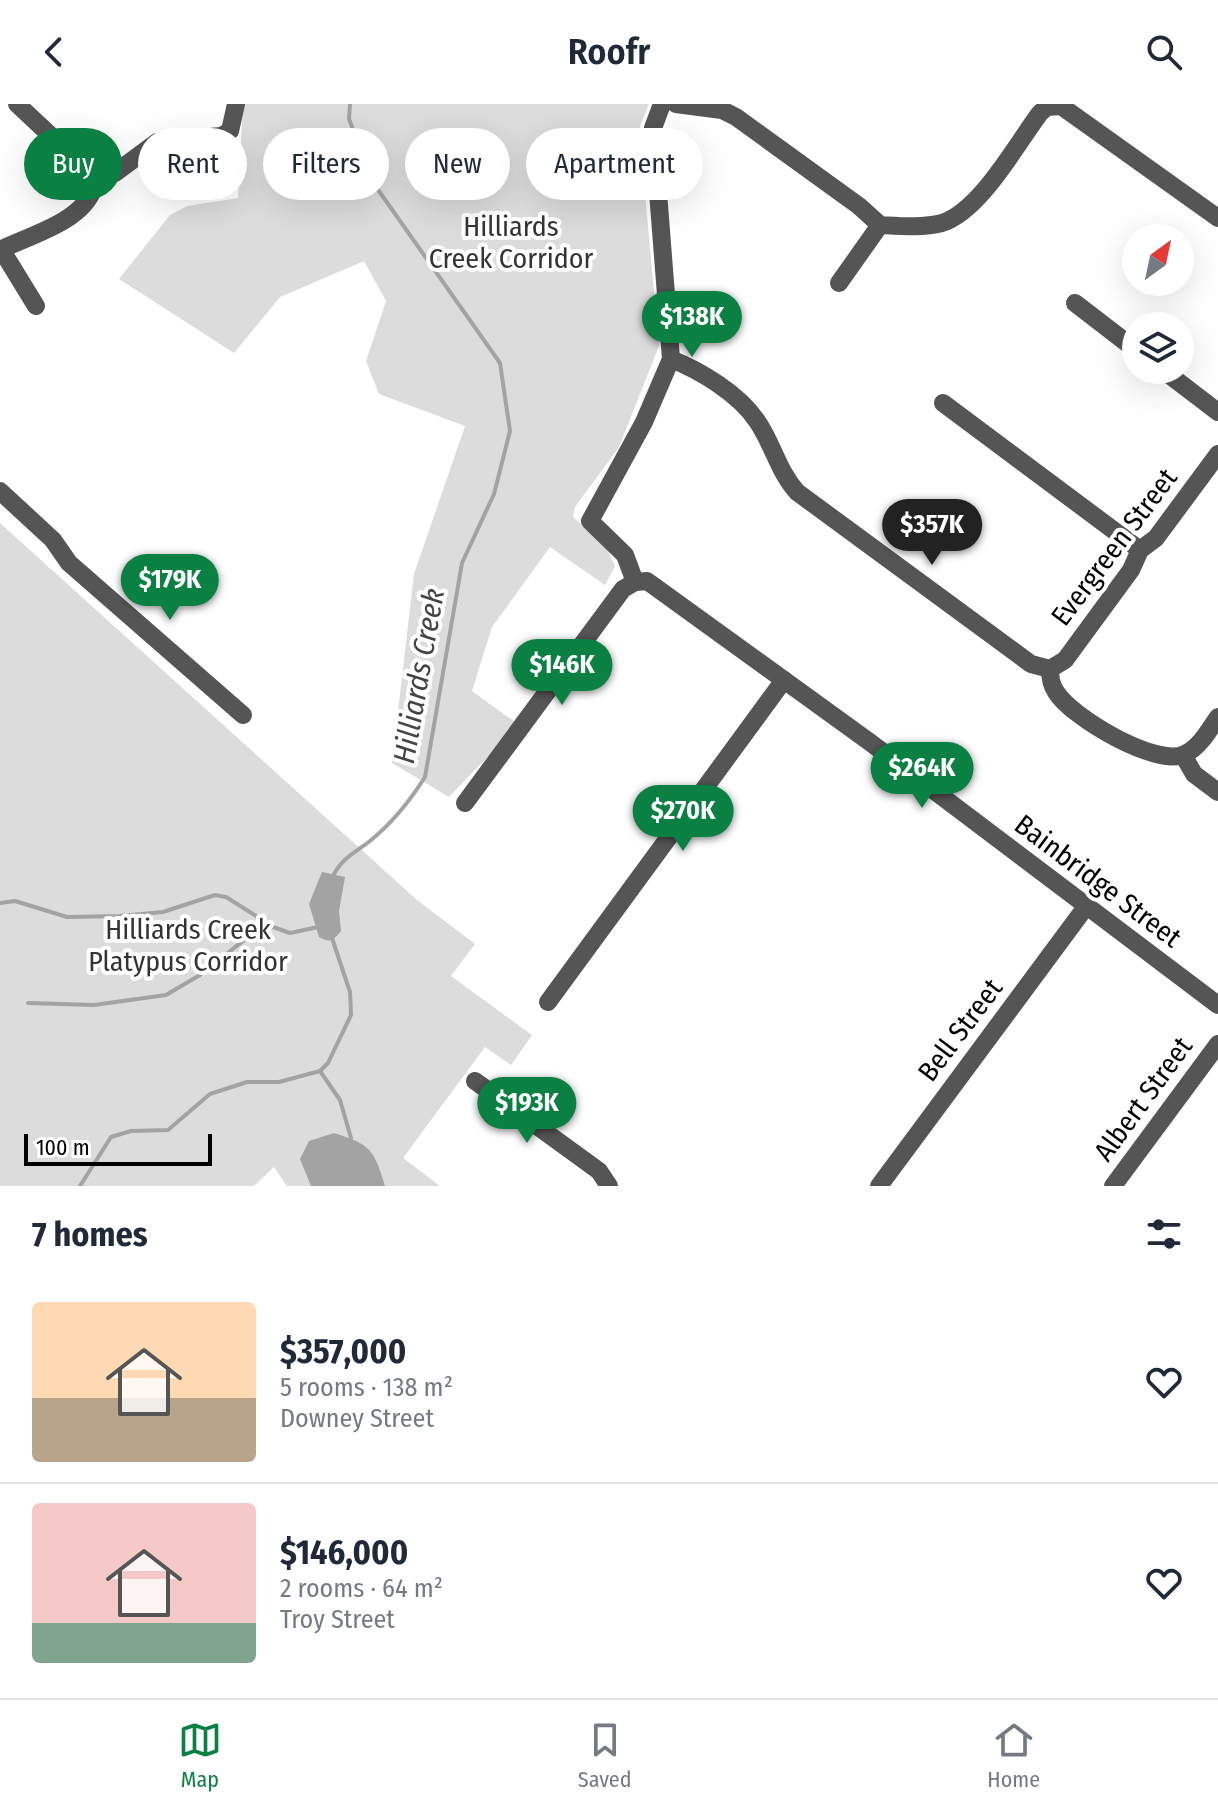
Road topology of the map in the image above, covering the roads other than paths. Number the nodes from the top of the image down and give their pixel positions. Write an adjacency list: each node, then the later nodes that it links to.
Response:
1 (17, 104): 5 (street)
2 (236, 104): 6 (street)
3 (662, 104): 15 (street)
4 (676, 104): 9 (street)
5 (41, 128)
6 (122, 168)
7 (89, 200): 10 (street)
8 (1218, 218): 9 (street)
9 (880, 225): 11 (street)
10 (0, 250): 13 (street)
11 (839, 283)
12 (1075, 303): 14 (street)
13 (36, 306)
14 (1122, 339)
15 (671, 359): 22 (street); 23 (street)
16 (1181, 384): 18 (street)
17 (943, 403): 21 (street)
18 (1218, 412)
19 (1218, 454): 21 (street, Evergreen Street)
20 (0, 491): 25 (street)
21 (1140, 550): 23 (street, Evergreen Street)
22 (635, 582): 24 (street, Bainbridge Street); 29 (street)
23 (1050, 669): 27 (street)
24 (784, 680): 30 (street, Bainbridge Street); 31 (street)
25 (243, 715)
26 (1218, 717): 27 (street)
27 (1183, 755): 28 (street)
28 (1218, 792)
29 (465, 803)
30 (1085, 908): 32 (street, Bainbridge Street); 36 (street, Bell Street)
31 (548, 1002)
32 (1218, 1005)
33 (1218, 1044): 37 (street, Albert Street)
34 (475, 1081): 35 (street)
35 (609, 1186)
36 (879, 1186)
37 (1113, 1186)

